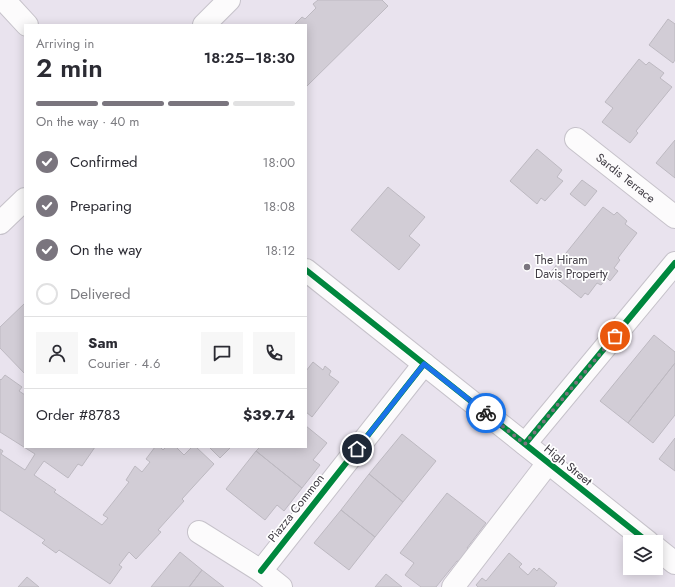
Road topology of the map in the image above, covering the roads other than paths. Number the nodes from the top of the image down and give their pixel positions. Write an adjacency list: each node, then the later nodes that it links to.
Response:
1 (4, 0): 3 (street)
2 (230, 0): 4 (street)
3 (26, 24)
4 (205, 24)
5 (576, 139): 7 (street, Sardis Terrace)
6 (24, 200): 8 (street)
7 (675, 216)
8 (0, 223)
9 (675, 263): 12 (street)
10 (309, 280): 11 (street, High Street)
11 (424, 364): 12 (street, High Street); 18 (street, Piazza Common)
12 (525, 444): 13 (street, High Street)
13 (548, 463): 15 (street, High Street); 20 (street)
14 (198, 532): 18 (street)
15 (639, 535)
16 (663, 554): 17 (street)
17 (675, 563)
18 (260, 571): 19 (street)
19 (282, 587)
20 (452, 587)

